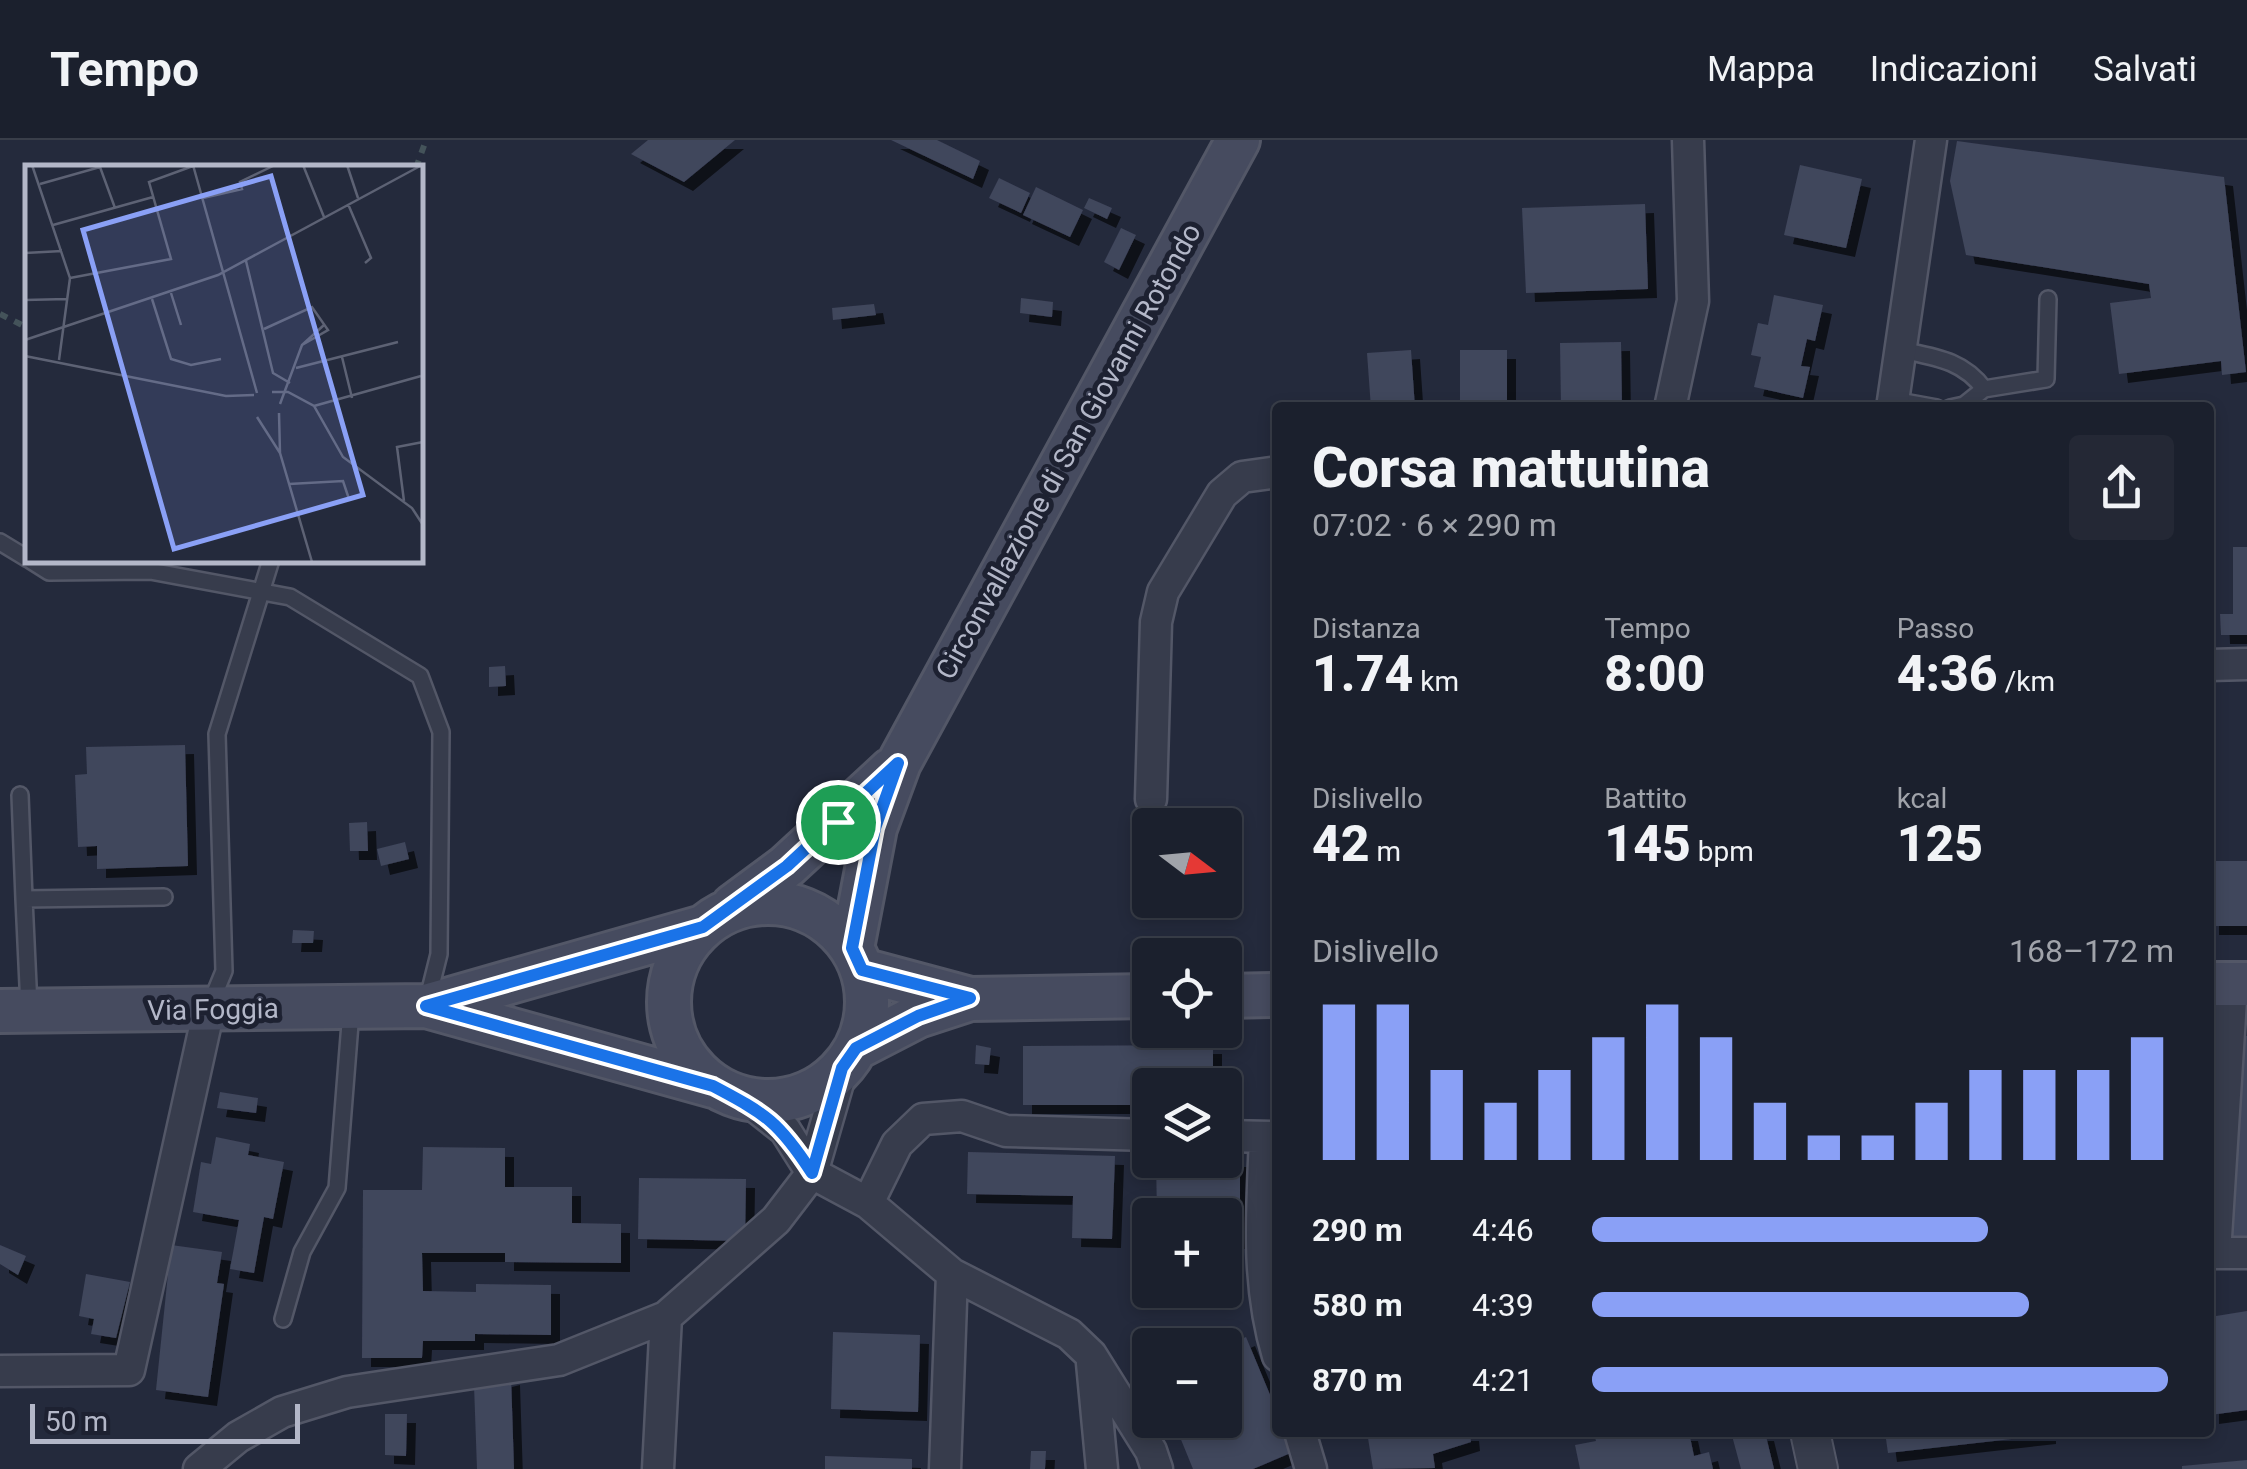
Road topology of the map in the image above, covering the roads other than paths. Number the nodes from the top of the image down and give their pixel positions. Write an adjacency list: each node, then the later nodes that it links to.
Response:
1 (1238, 140): 18 (main road, Circonvallazione di San Giovanni Rotondo)
2 (1688, 140): 7 (street)
3 (1931, 140): 5 (street)
4 (2048, 299): 6 (lane)
5 (1901, 350): 6 (lane); 8 (street)
6 (1984, 389): 9 (lane)
7 (1671, 402)
8 (1893, 402)
9 (1968, 402)
10 (1272, 473): 20 (street)
11 (0, 542): 12 (lane)
12 (25, 557)
13 (34, 562): 15 (lane)
14 (270, 562): 15 (lane)
15 (262, 590): 30 (lane); 32 (lane)
16 (2214, 664): 17 (street)
17 (2247, 664)
18 (898, 763): 23 (main road, Circonvallazione di San Giovanni Rotondo); 24 (main road, Circonvallazione di San Giovanni Rotondo)
19 (20, 796): 22 (lane)
20 (1151, 799)
21 (164, 897): 22 (lane)
22 (24, 899): 33 (lane)
23 (712, 921): 24 (main road, Via Foggia); 30 (main road, Via Foggia); 35 (main road)
24 (857, 959): 29 (main road, Via Foggia); 34 (main road)
25 (2230, 984): 41 (street)
26 (1272, 995): 28 (main road)
27 (1132, 996): 29 (main road, Via Foggia)
28 (1242, 996)
29 (970, 998): 34 (main road, Via Foggia)
30 (426, 1006): 31 (main road, Via Foggia); 35 (main road, Via Foggia)
31 (352, 1007): 32 (main road, Via Foggia); 45 (lane)
32 (208, 1008): 33 (main road, Via Foggia); 48 (street)
33 (15, 1011)
34 (849, 1058): 35 (main road, Via Foggia); 39 (street)
35 (730, 1093): 39 (street)
36 (1132, 1134): 40 (street)
37 (1242, 1136): 38 (street)
38 (1271, 1137): 42 (street)
39 (812, 1173): 40 (street); 44 (street)
40 (868, 1203): 43 (street)
41 (2247, 1253)
42 (1269, 1261): 46 (street)
43 (952, 1274): 47 (street); 53 (street)
44 (666, 1318): 51 (street); 52 (street)
45 (283, 1320)
46 (1272, 1336)
47 (1091, 1355): 54 (street); 55 (street)
48 (0, 1370)
49 (1301, 1437): 56 (street)
50 (1811, 1437): 57 (street)
51 (199, 1469)
52 (658, 1469)
53 (945, 1469)
54 (1102, 1469)
55 (1157, 1469)
56 (1310, 1469)
57 (1818, 1469)

